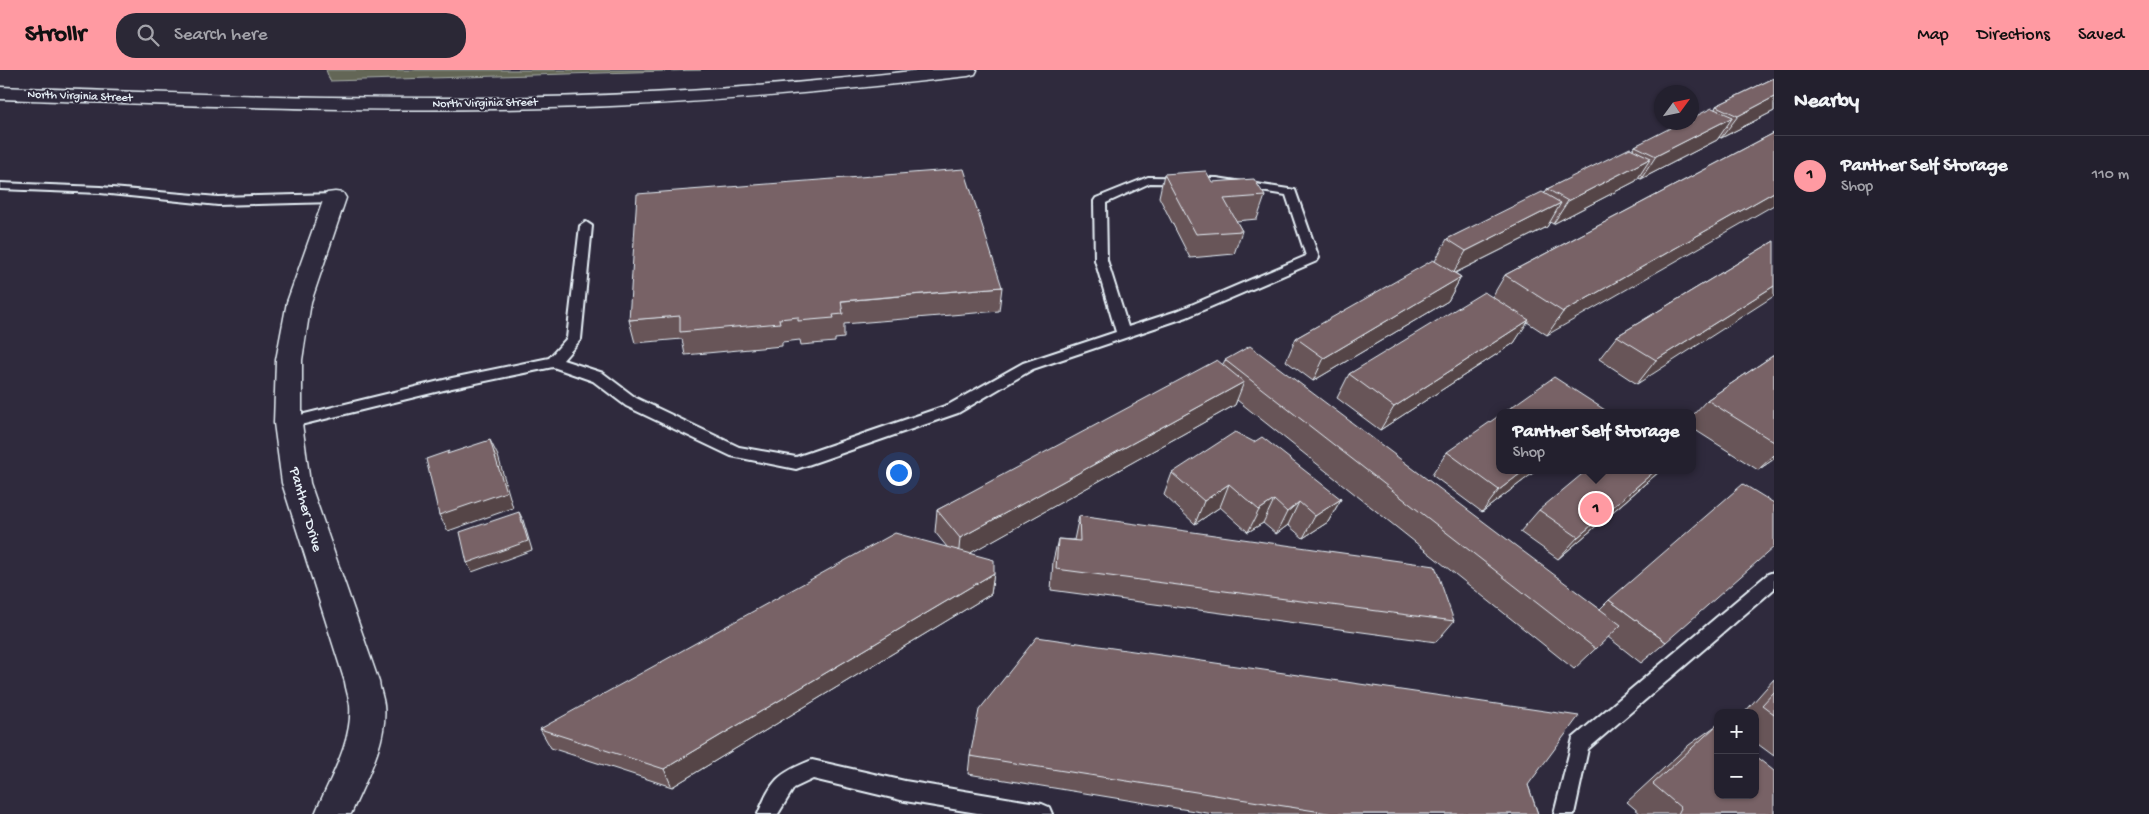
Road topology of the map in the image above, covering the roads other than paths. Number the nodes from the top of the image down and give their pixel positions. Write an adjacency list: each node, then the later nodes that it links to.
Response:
1 (968, 70): 2 (main road, North Virginia Street)
2 (0, 93)
3 (0, 186): 4 (lane)
4 (335, 198): 8 (main road, Panther Drive)
5 (586, 226): 7 (lane)
6 (1123, 334): 6 (lane); 7 (lane)
7 (553, 362): 8 (lane)
8 (288, 423): 10 (main road, Panther Drive)
9 (1774, 580): 13 (lane)
10 (333, 814)
11 (768, 814): 12 (lane)
12 (1042, 814)
13 (1564, 814)

